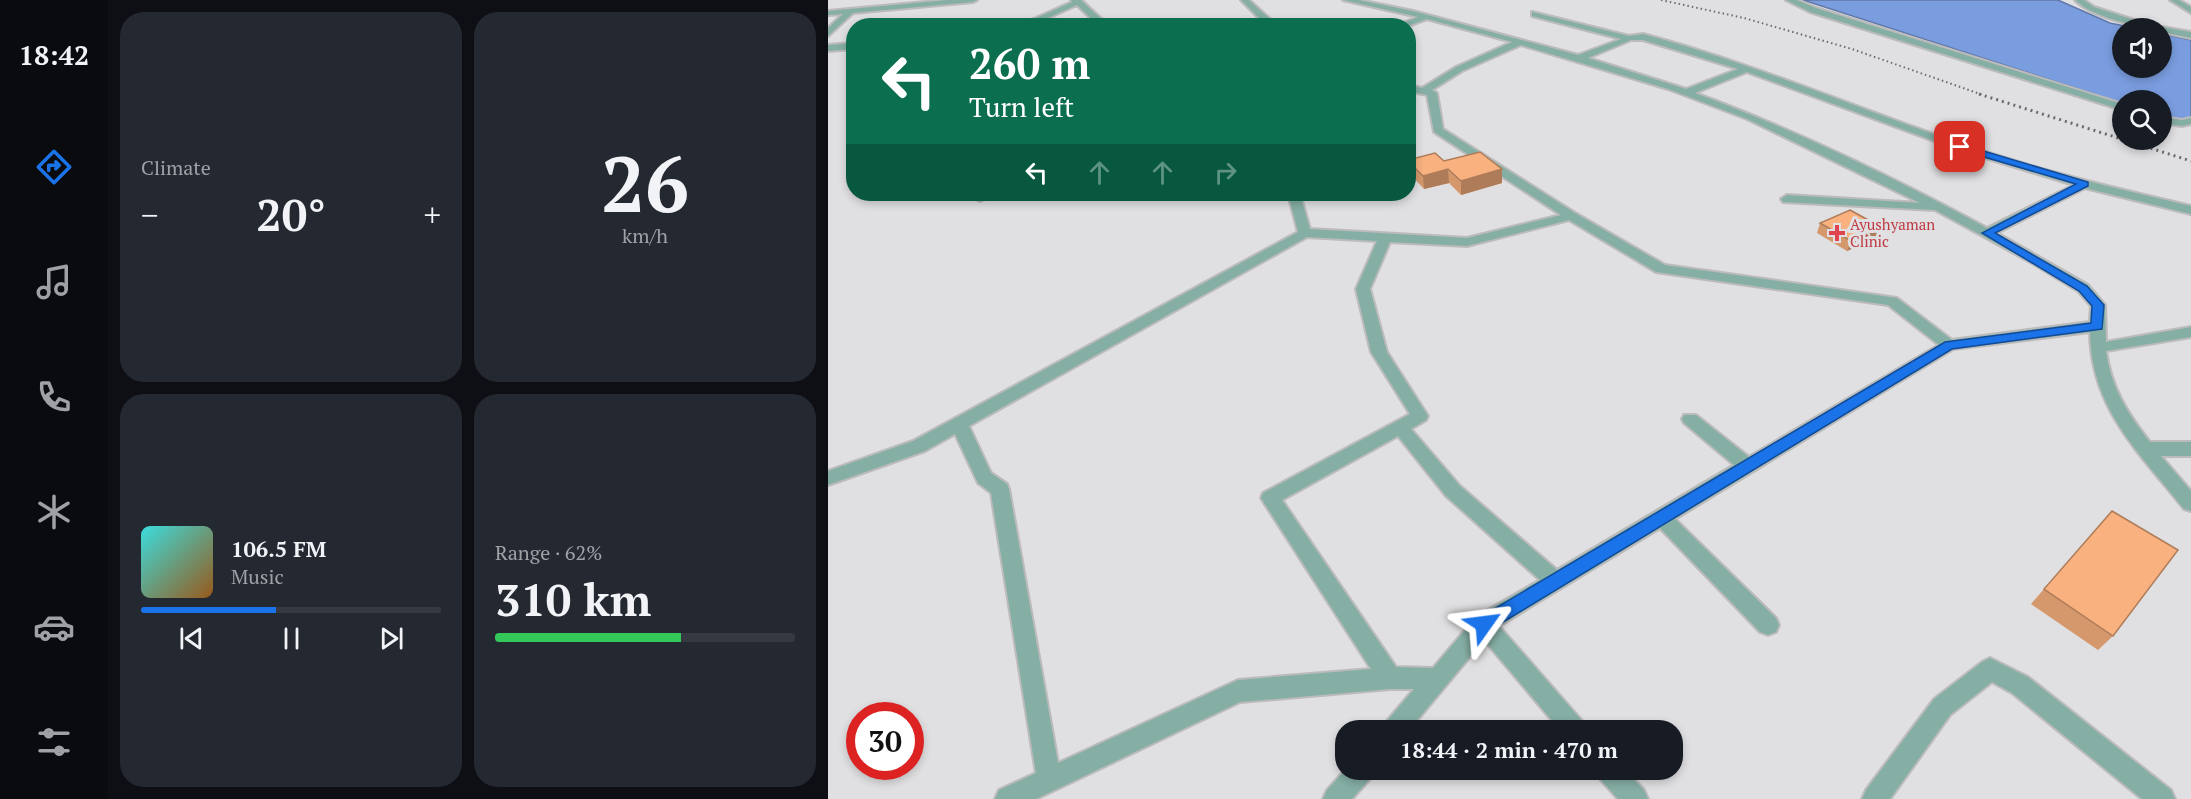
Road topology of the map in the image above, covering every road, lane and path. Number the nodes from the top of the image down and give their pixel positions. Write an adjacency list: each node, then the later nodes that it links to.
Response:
1 (973, 0): 7 (street)
2 (1245, 0): 18 (street)
3 (1347, 0): 14 (street)
4 (1790, 0): 33 (street)
5 (2079, 0): 19 (street)
6 (2174, 0): 11 (street)
7 (946, 1): 9 (street)
8 (1076, 1): 16 (street); 17 (street)
9 (900, 7): 10 (street); 15 (street)
10 (851, 11): 12 (street); 22 (street)
11 (2191, 11)
12 (828, 13)
13 (1535, 14): 24 (street)
14 (1426, 17): 20 (street); 25 (street)
15 (904, 18)
16 (1039, 18)
17 (1096, 18)
18 (1264, 18)
19 (2121, 18)
20 (1416, 20)
21 (2172, 32): 23 (street)
22 (828, 33)
23 (2191, 35)
24 (1630, 38): 28 (street); 29 (street)
25 (1518, 43): 28 (street); 31 (street)
26 (846, 47): 27 (street)
27 (828, 48)
28 (1579, 58): 32 (street)
29 (1747, 69): 32 (street); 36 (street)
30 (1416, 90): 31 (street)
31 (1424, 91): 41 (street)
32 (1686, 93): 39 (street)
33 (2112, 104)
34 (2172, 122): 35 (street)
35 (2191, 122)
36 (2084, 184): 40 (street); 43 (street)
37 (1787, 199): 39 (street)
38 (1296, 201): 42 (street)
39 (1941, 208): 43 (street)
40 (2191, 210)
41 (1571, 216): 44 (street); 47 (street)
42 (1305, 233): 44 (street); 50 (street)
43 (1987, 233): 45 (street)
44 (1385, 237): 51 (street)
45 (2097, 326): 47 (street); 48 (street)
46 (2191, 332): 48 (street)
47 (1949, 345): 54 (street)
48 (2098, 348): 52 (street)
49 (1690, 419): 54 (street)
50 (959, 424): 55 (street); 65 (street)
51 (1400, 427): 58 (street); 61 (street)
52 (2147, 449): 53 (street); 56 (street)
53 (2191, 449)
54 (1748, 466): 57 (street)
55 (828, 478)
56 (2191, 504)
57 (1662, 518): 58 (street); 60 (street)
58 (1555, 581): 59 (street)
59 (1484, 624): 62 (street); 64 (street)
60 (1768, 626)
61 (1390, 678): 62 (street); 65 (street)
62 (1438, 680): 63 (street)
63 (1403, 720)
64 (1566, 720)
65 (1049, 780): 68 (street)
66 (1352, 780): 69 (street)
67 (1618, 780): 70 (street)
68 (1008, 799)
69 (1336, 799)
70 (1635, 799)
71 (1875, 799): 72 (street)
72 (2162, 799)

